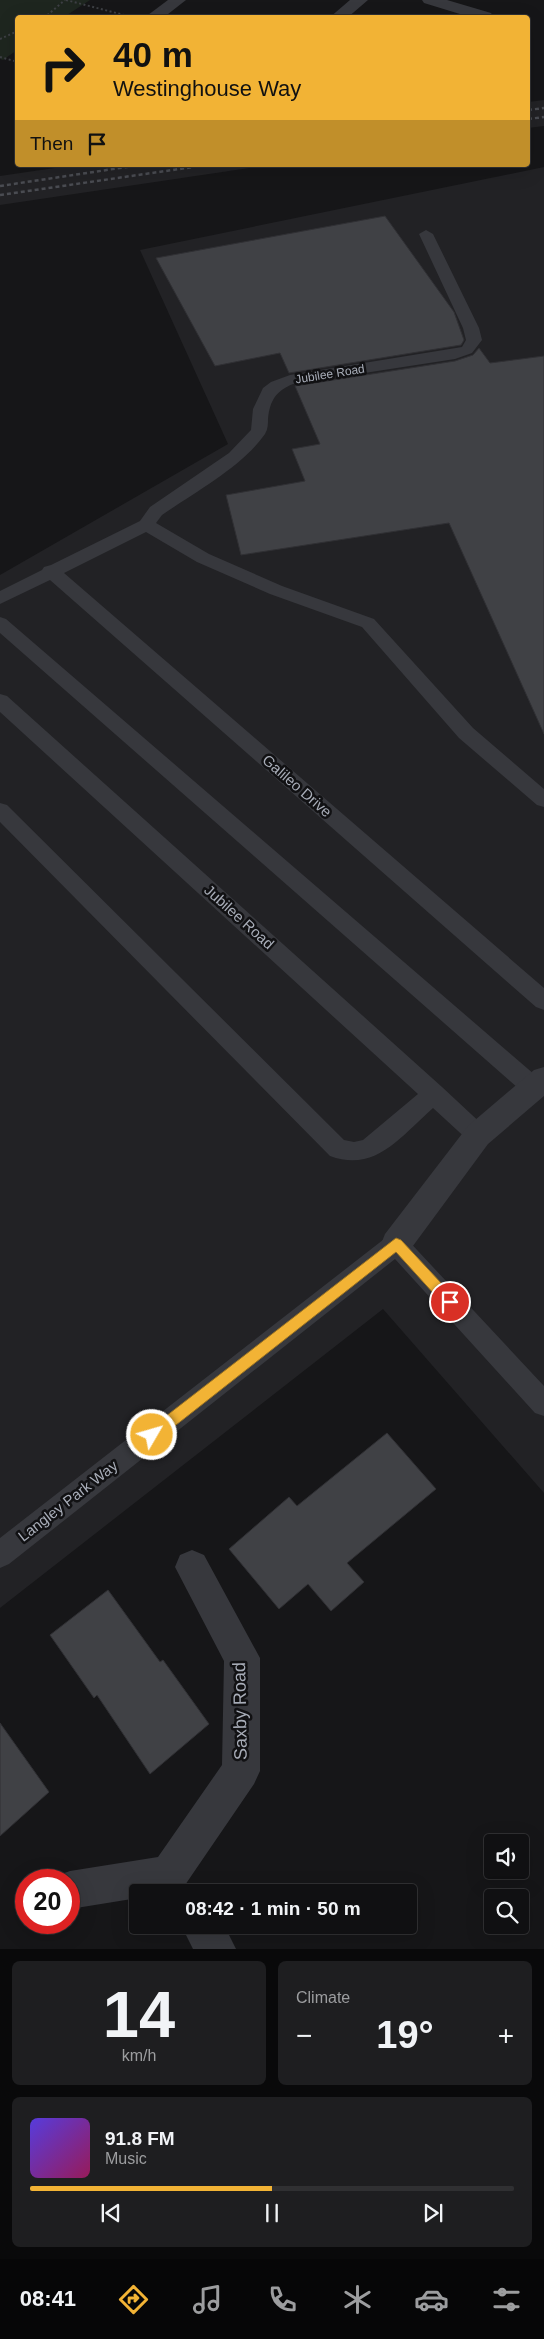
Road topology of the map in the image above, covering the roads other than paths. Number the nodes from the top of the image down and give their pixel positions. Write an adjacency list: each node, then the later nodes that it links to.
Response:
1 (178, 0): 4 (street)
2 (360, 0): 5 (street)
3 (430, 0): 6 (street)
4 (156, 15)
5 (341, 15)
6 (482, 15)
7 (426, 234): 8 (lane, Jubilee Road)
8 (146, 525): 9 (lane, Jubilee Road); 13 (lane)
9 (50, 571): 10 (lane, Jubilee Road); 15 (lane, Galileo Drive)
10 (0, 598)
11 (0, 623): 16 (lane)
12 (0, 701): 17 (lane, Jubilee Road)
13 (544, 800)
14 (0, 810): 17 (lane)
15 (544, 1001)
16 (539, 1084): 18 (street)
17 (434, 1094): 18 (lane, Jubilee Road)
18 (478, 1134): 19 (street)
19 (396, 1244): 20 (lane); 21 (lane, Langley Park Way)
20 (544, 1404)
21 (0, 1554)
22 (192, 1567): 23 (street, Saxby Road)
23 (175, 1883): 24 (street, Saxby Road)
24 (80, 1889)
25 (207, 1934): 26 (street)
26 (216, 1949)

